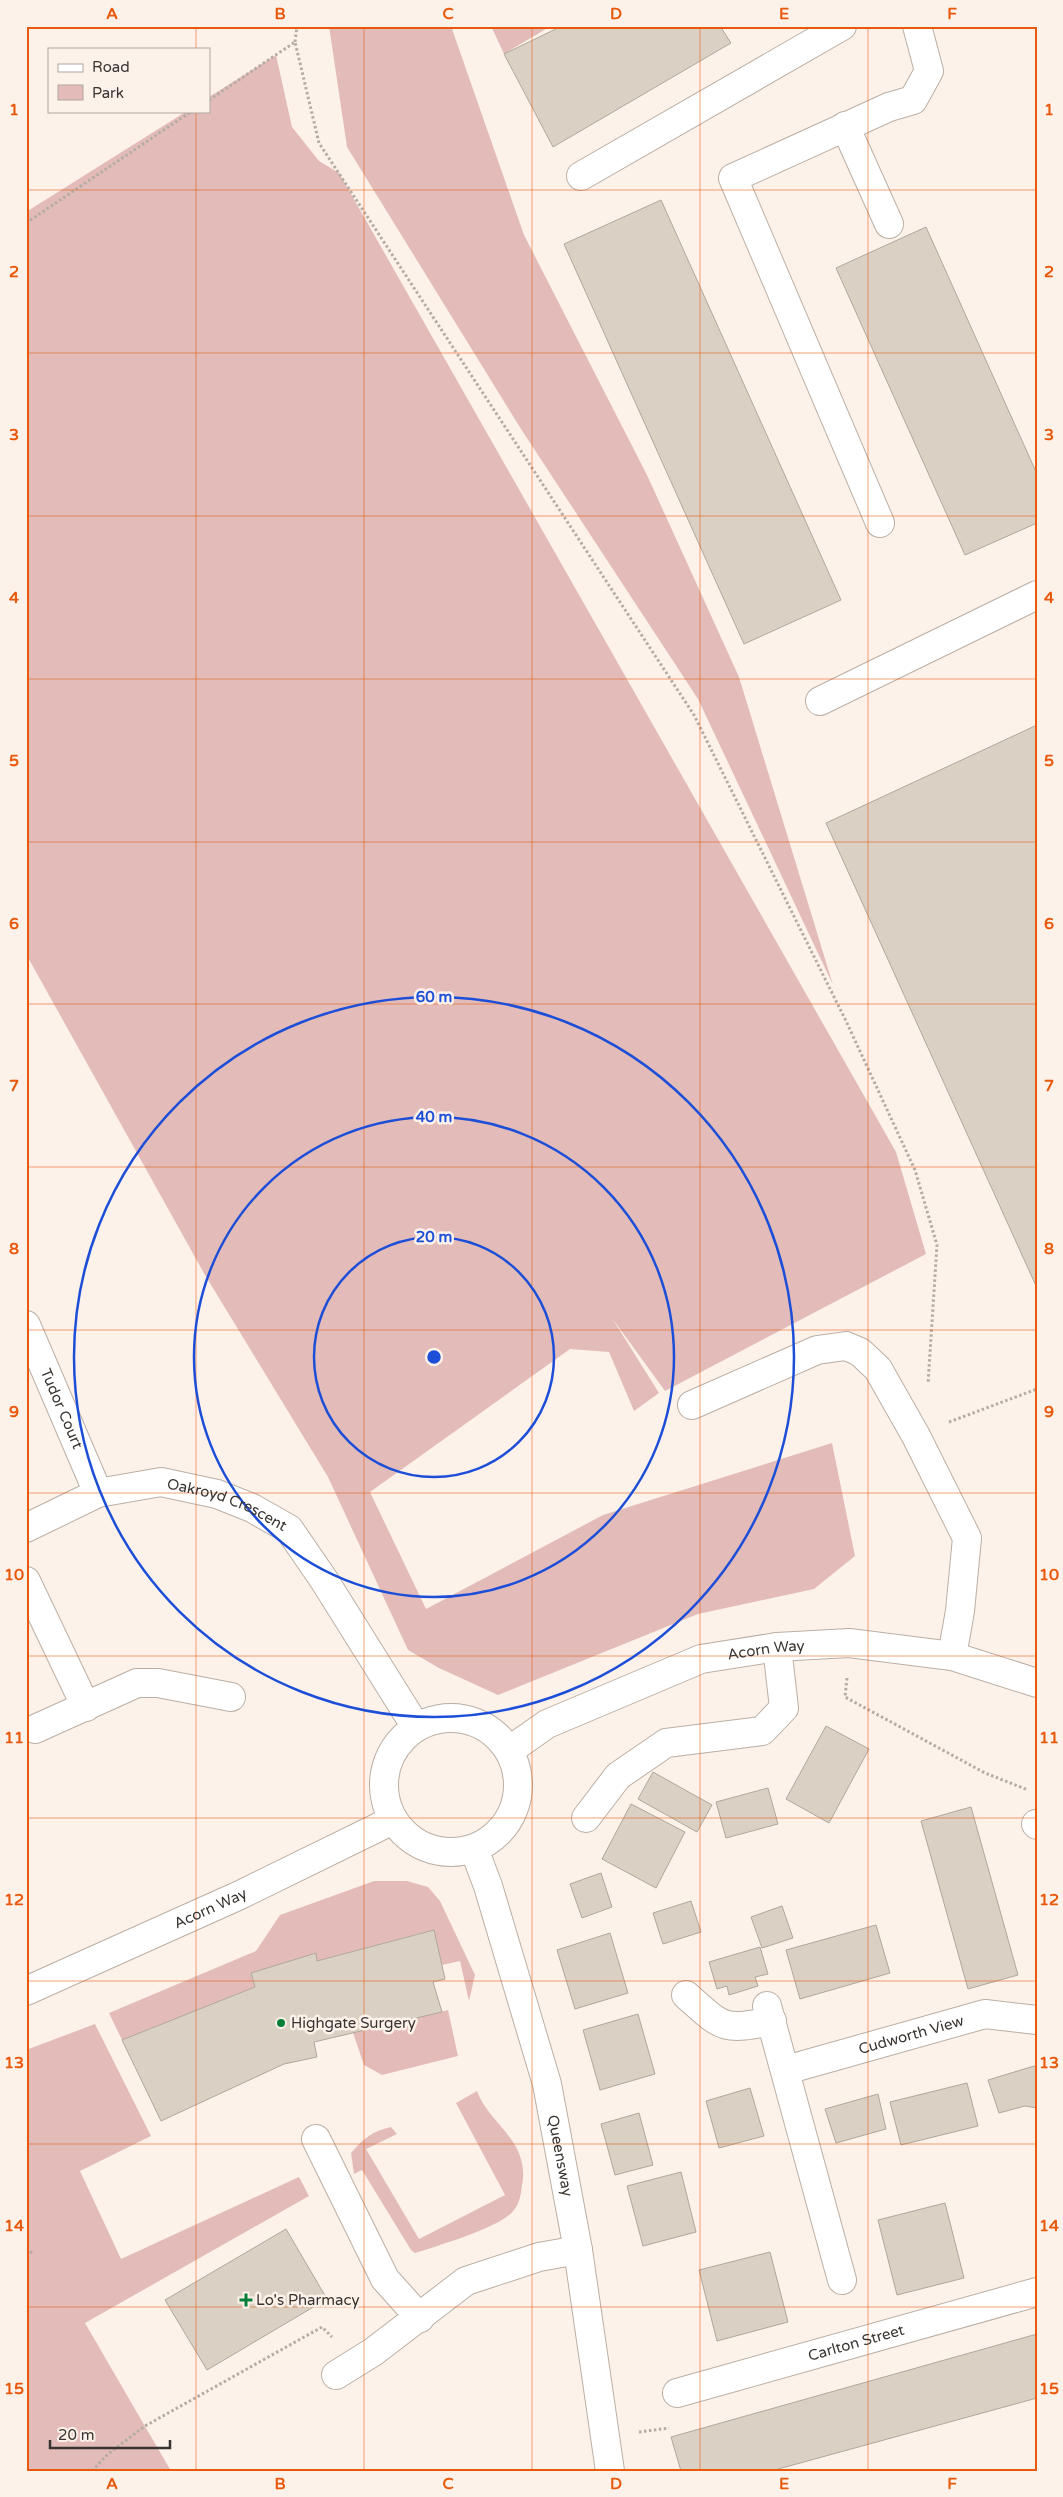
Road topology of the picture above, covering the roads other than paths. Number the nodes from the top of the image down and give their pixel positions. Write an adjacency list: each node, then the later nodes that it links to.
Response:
1 (842, 26): 4 (street)
2 (917, 26): 3 (street)
3 (845, 126): 5 (street); 6 (street)
4 (581, 176)
5 (889, 224)
6 (880, 523)
7 (1037, 595): 8 (street)
8 (820, 701)
9 (26, 1325): 11 (street, Tudor Court)
10 (692, 1405): 15 (street)
11 (98, 1493): 12 (street, Oakroyd Crescent); 19 (street, Oakroyd Crescent)
12 (26, 1528)
13 (26, 1581): 18 (street)
14 (777, 1647): 15 (street, Acorn Way); 21 (street, Acorn Way); 22 (street)
15 (952, 1656): 16 (street, Acorn Way)
16 (1037, 1683)
17 (231, 1697): 18 (street)
18 (86, 1707): 20 (street)
19 (416, 1727): 21 (street); 23 (street)
20 (35, 1729)
21 (510, 1750): 24 (street)
22 (586, 1818)
23 (393, 1820): 24 (street); 25 (street, Acorn Way)
24 (474, 1849): 30 (street, Queensway)
25 (26, 1991)
26 (686, 1995): 28 (street)
27 (1037, 2020): 28 (street, Cudworth View)
28 (786, 2070): 31 (street)
29 (316, 2140): 33 (street)
30 (578, 2250): 33 (street); 36 (street, Queensway)
31 (842, 2280)
32 (1037, 2292): 35 (street, Carlton Street)
33 (420, 2318): 34 (street)
34 (347, 2368)
35 (677, 2393)
36 (610, 2471)

